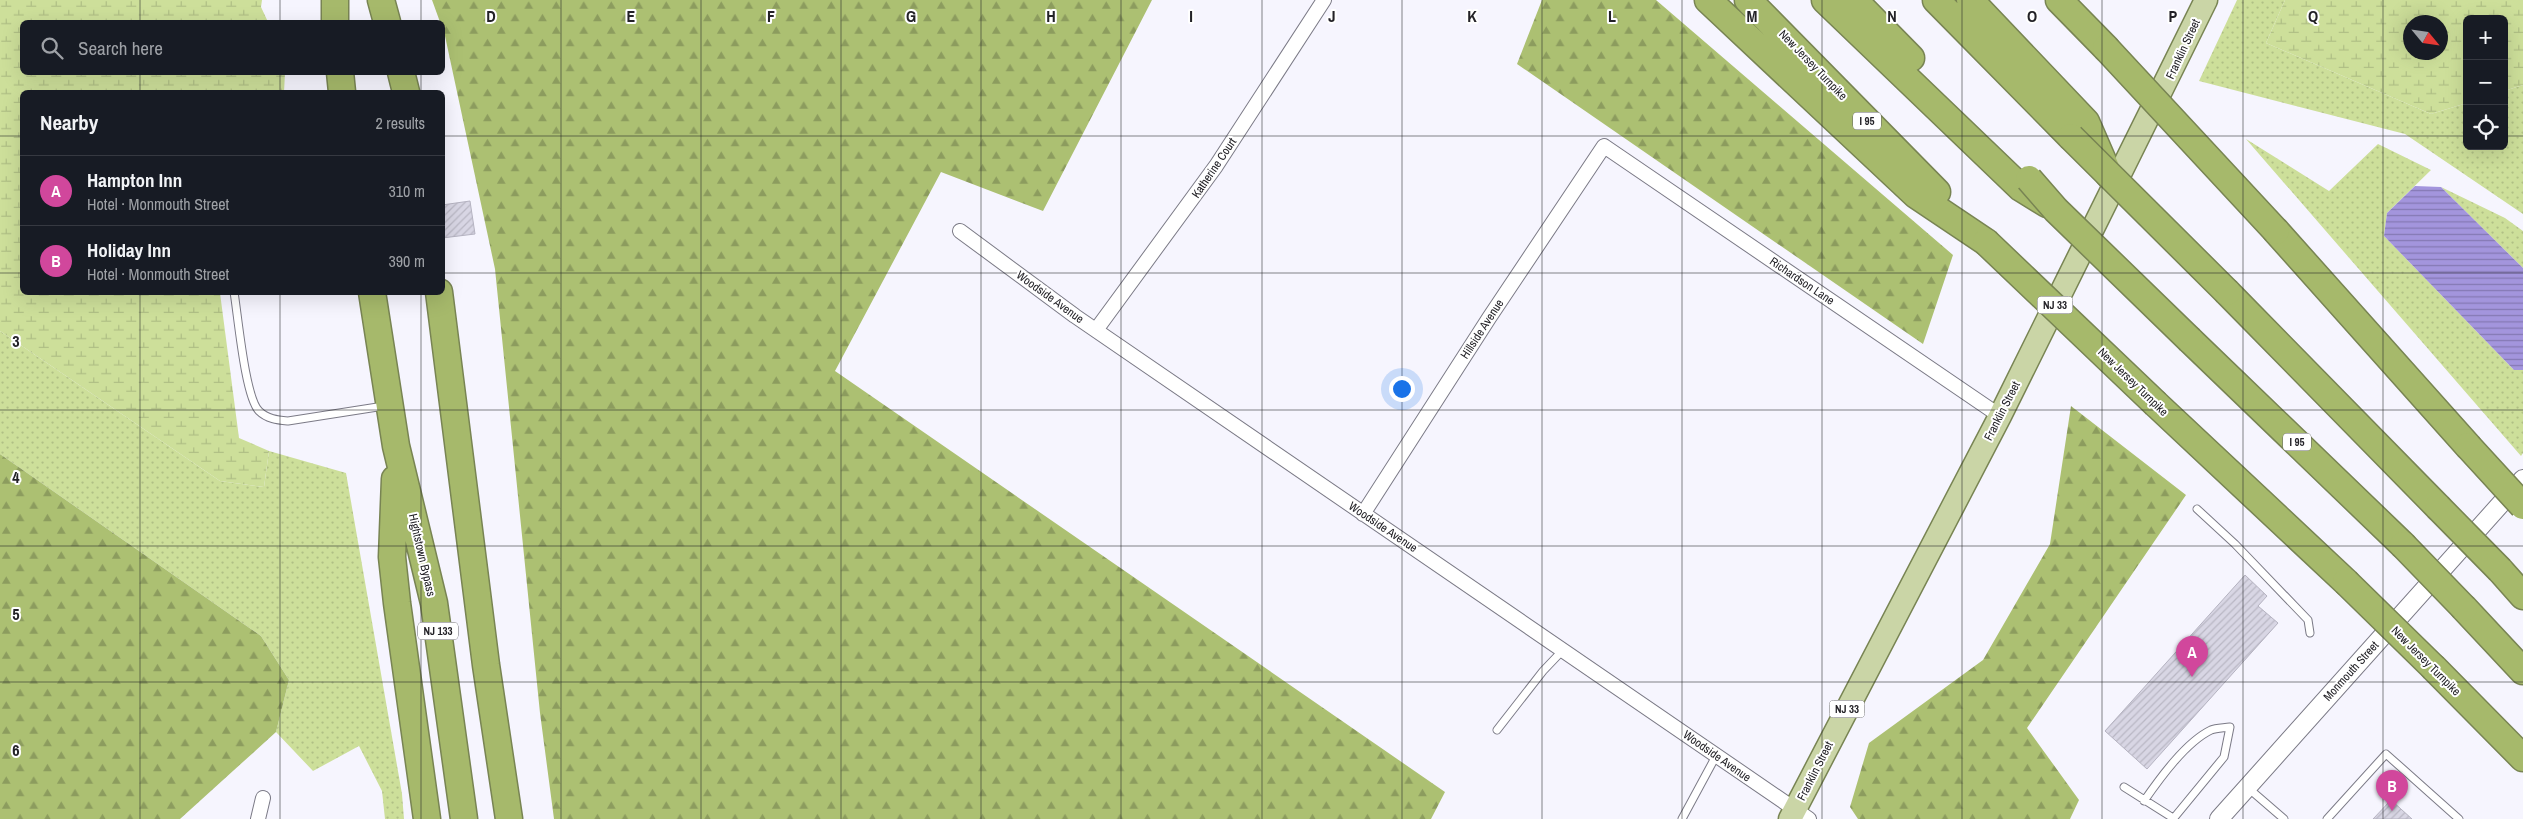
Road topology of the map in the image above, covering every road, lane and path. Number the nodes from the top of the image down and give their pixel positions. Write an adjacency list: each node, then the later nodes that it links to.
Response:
1 (333, 0): 12 (highway)
2 (381, 0): 13 (highway)
3 (1324, 0): 26 (street, Katherine Court)
4 (1708, 0): 22 (highway)
5 (1748, 0): 22 (highway, New Jersey Turnpike / I 95)
6 (1825, 0): 20 (highway)
7 (1854, 0): 20 (highway, I 95)
8 (1936, 0): 18 (highway)
9 (1970, 0): 18 (highway)
10 (2059, 0): 31 (highway, bridge)
11 (2206, 0): 28 (main road, Franklin Street / NJ 33)
12 (335, 20)
13 (386, 20)
14 (340, 75): 16 (highway)
15 (402, 75): 17 (highway)
16 (342, 90)
17 (406, 90)
18 (2079, 129): 34 (highway, bridge)
19 (1604, 146): 28 (street, Richardson Lane); 33 (street, Hillside Avenue)
20 (2025, 184): 37 (highway, I 95, bridge)
21 (960, 231): 26 (street, Woodside Avenue)
22 (1986, 242): 40 (highway, New Jersey Turnpike / I 95, bridge)
23 (234, 295): 27 (lane)
24 (372, 295): 27 (highway, Hightstown Bypass / NJ 133)
25 (440, 295): 49 (highway)
26 (1096, 330): 33 (street, Woodside Avenue)
27 (390, 405): 29 (highway, Hightstown Bypass / NJ 133)
28 (2000, 416): 45 (main road, Franklin Street / NJ 33)
29 (396, 446): 47 (highway); 48 (highway, Hightstown Bypass / NJ 133)
30 (2523, 479): 42 (street, Monmouth Street)
31 (2523, 506)
32 (2197, 510): 35 (lane)
33 (1363, 514): 36 (street, Woodside Avenue)
34 (2523, 596)
35 (2310, 633)
36 (1563, 650): 38 (lane); 39 (street, Woodside Avenue)
37 (2523, 671)
38 (1497, 730)
39 (1716, 756): 45 (street, Woodside Avenue); 50 (lane)
40 (2523, 758)
41 (2124, 787): 44 (lane)
42 (2247, 787): 52 (street, Monmouth Street); 53 (lane)
43 (262, 798): 46 (street)
44 (2144, 801): 51 (lane); 51 (lane)
45 (1798, 816)
46 (258, 819)
47 (427, 819)
48 (464, 819)
49 (509, 819)
50 (1682, 819)
51 (2173, 819)
52 (2219, 819)
53 (2284, 819)
54 (2327, 819): 55 (lane)
55 (2458, 819)

